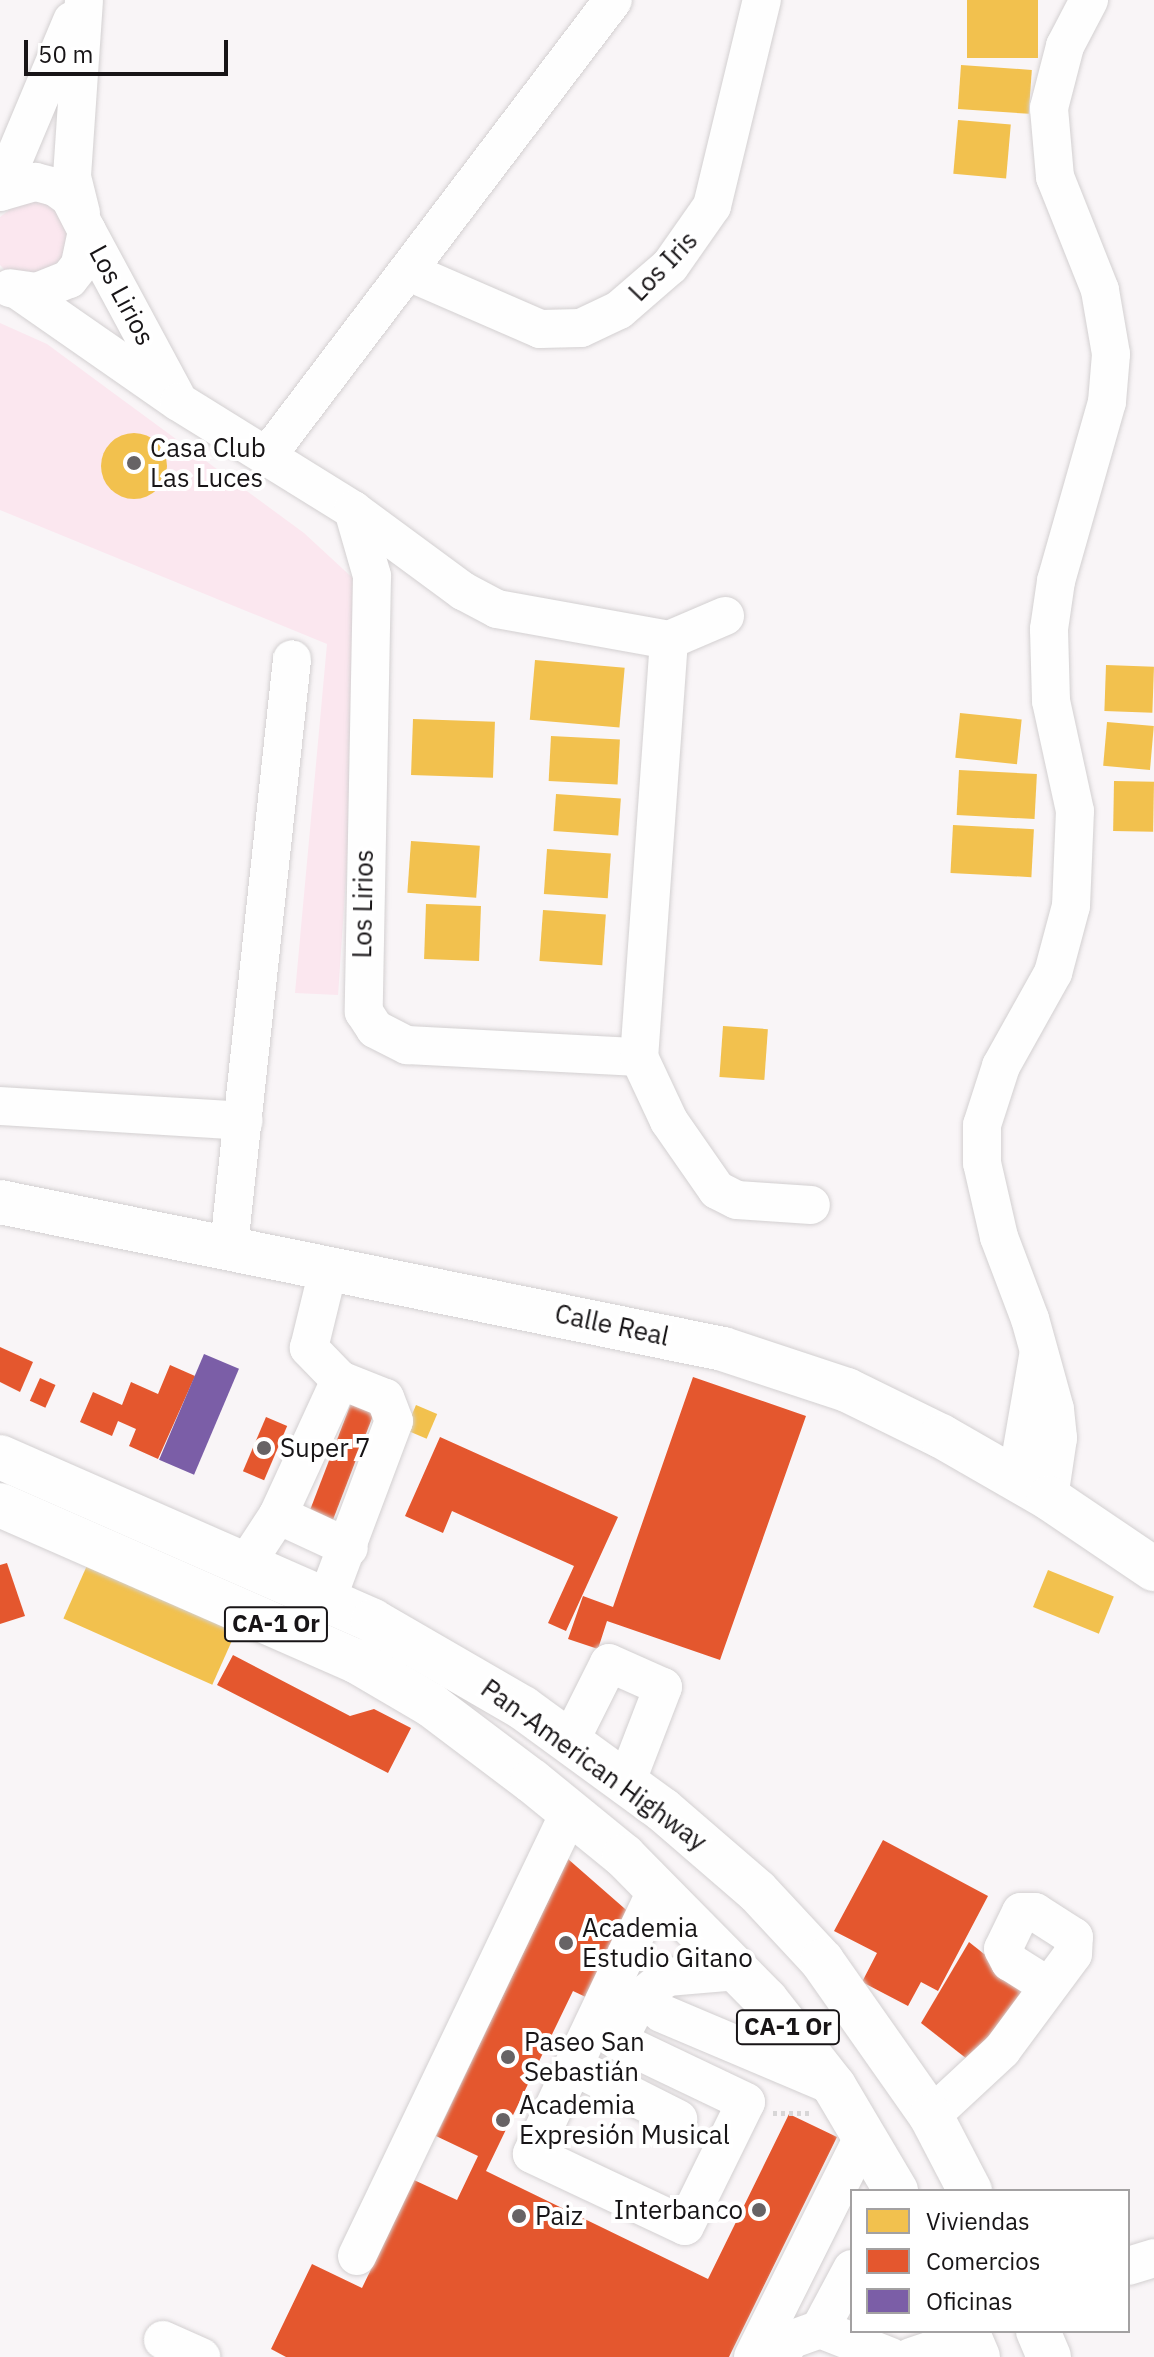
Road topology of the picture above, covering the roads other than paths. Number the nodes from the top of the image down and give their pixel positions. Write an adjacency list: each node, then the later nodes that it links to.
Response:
1 (83, 0): 5 (street); 6 (street)
2 (613, 0): 7 (street)
3 (762, 0): 7 (street, Los Iris)
4 (1089, 0): 26 (street)
5 (0, 192): 6 (street)
6 (84, 222): 8 (street); 9 (street, Los Lirios)
7 (409, 272): 10 (street)
8 (10, 287): 9 (street, Los Lirios)
9 (179, 402): 10 (street, Los Lirios)
10 (267, 456): 11 (street, Los Lirios)
11 (353, 510): 12 (street, Los Lirios); 14 (street, Los Lirios)
12 (440, 574): 14 (street); 15 (street, Los Lirios)
13 (725, 616): 15 (street)
14 (371, 620): 17 (street, Los Lirios)
15 (669, 640): 17 (street)
16 (292, 659): 19 (street)
17 (639, 1057): 21 (street)
18 (0, 1106): 19 (street)
19 (244, 1121): 22 (street)
20 (5, 1203): 22 (main road, Calle Real)
21 (811, 1205)
22 (229, 1246): 23 (main road, Calle Real)
23 (329, 1266): 24 (street); 26 (main road, Calle Real)
24 (340, 1380): 28 (street); 29 (street)
25 (0, 1457): 30 (main road, Pan-American Highway / CA-1 Or)
26 (1033, 1488): 31 (main road, Calle Real)
27 (0, 1505): 35 (main road, Pan-American Highway / CA-1 Or)
28 (278, 1515): 29 (street); 30 (street)
29 (349, 1548): 32 (street)
30 (246, 1564): 32 (main road, Pan-American Highway / CA-1 Or)
31 (1154, 1569)
32 (327, 1599): 33 (main road, Pan-American Highway / CA-1 Or)
33 (570, 1741): 34 (main road, Pan-American Highway / CA-1 Or); 34 (street)
34 (626, 1783): 43 (main road, Pan-American Highway / CA-1 Or)
35 (570, 1812): 36 (main road, Pan-American Highway / CA-1 Or); 47 (street)
36 (657, 1889): 37 (main road, Pan-American Highway / CA-1 Or); 40 (street)
37 (738, 1971): 40 (street); 42 (main road, Pan-American Highway / CA-1 Or)
38 (1048, 1986): 43 (street)
39 (661, 2013): 42 (street)
40 (605, 2034): 41 (street); 41 (street)
41 (573, 2066): 44 (street)
42 (849, 2110): 45 (main road, Pan-American Highway / CA-1 Or); 57 (street)
43 (931, 2116): 46 (main road, Pan-American Highway / CA-1 Or)
44 (678, 2119)
45 (895, 2189)
46 (969, 2189)
47 (357, 2256)
48 (1154, 2258): 49 (street)
49 (1130, 2265)
50 (850, 2273): 51 (street)
51 (820, 2329): 58 (street); 59 (street)
52 (905, 2333): 60 (street)
53 (1039, 2333): 61 (main road)
54 (163, 2340): 56 (street)
55 (972, 2342): 60 (street)
56 (201, 2357)
57 (753, 2357)
58 (780, 2357)
59 (894, 2357): 60 (street)
60 (911, 2357)
61 (1049, 2357)

